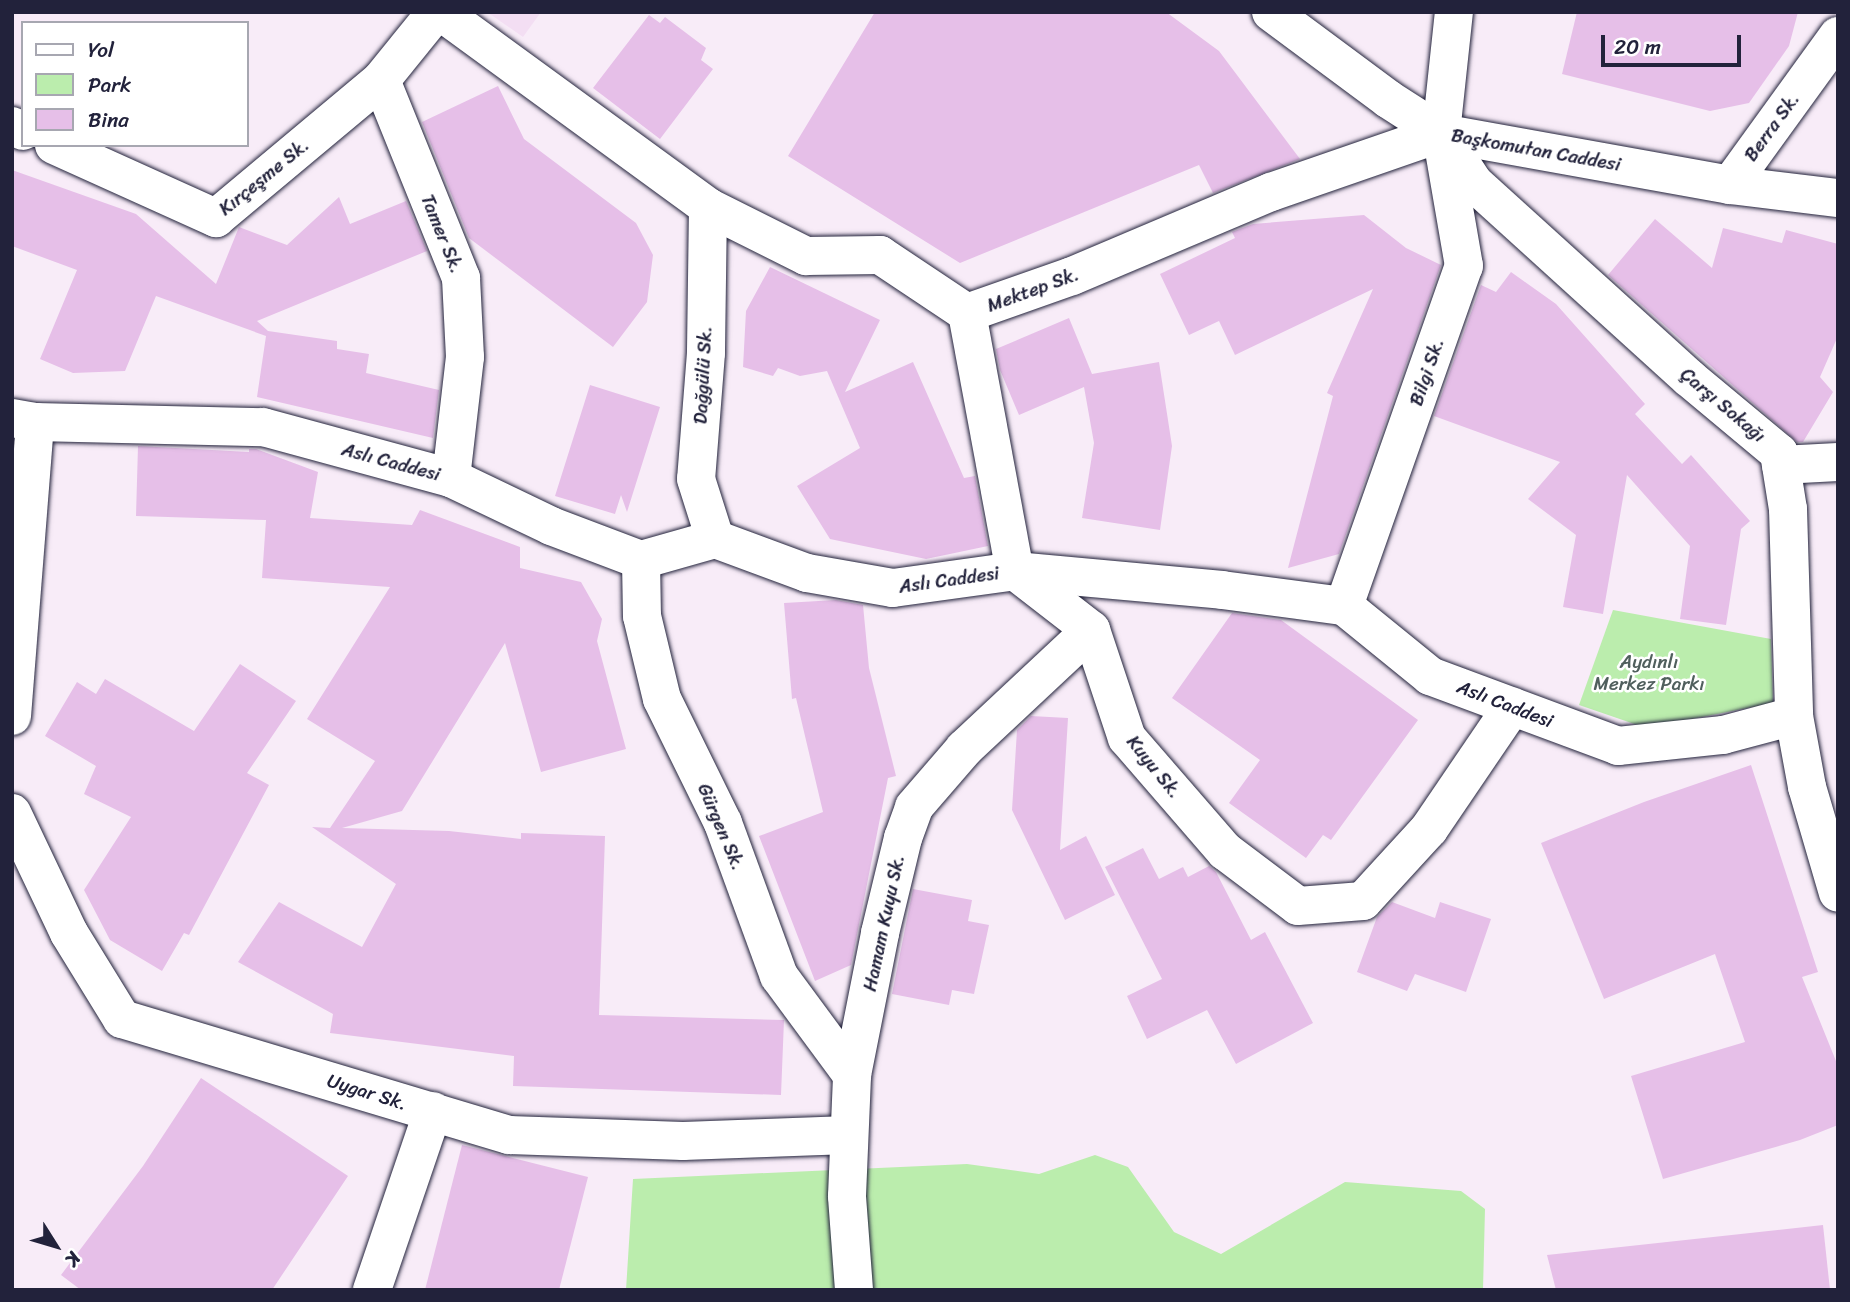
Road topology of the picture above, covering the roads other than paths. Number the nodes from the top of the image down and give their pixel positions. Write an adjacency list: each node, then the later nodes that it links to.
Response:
1 (438, 12): 5 (street, Kırçeşme Sk.); 10 (street, Mektep Sk.)
2 (1271, 12): 6 (street, Başkomutan Caddesi)
3 (1454, 12): 6 (street, Bilgi Sk.)
4 (1838, 36): 8 (street, Berra Sk.)
5 (381, 80): 7 (street, Kırçeşme Sk.); 15 (street, Tamer Sk.)
6 (1441, 133): 8 (street, Başkomutan Caddesi); 11 (street, Mektep Sk.); 14 (street, Çarşı Sokağı); 19 (street, Bilgi Sk.)
7 (58, 147)
8 (1730, 185): 9 (street, Başkomutan Caddesi)
9 (1838, 198)
10 (708, 207): 11 (street, Mektep Sk.); 16 (street, Dağgülü Sk.)
11 (967, 313): 18 (street)
12 (23, 420): 15 (street, Aslı Caddesi); 22 (street)
13 (1838, 462): 14 (street)
14 (1781, 465): 23 (street, Çarşı Sokağı)
15 (451, 478): 17 (street, Aslı Caddesi)
16 (715, 539): 17 (street); 18 (street, Aslı Caddesi)
17 (641, 560): 26 (street, Gürgen Sk.)
18 (1015, 571): 19 (street, Aslı Caddesi); 20 (street)
19 (1344, 606): 21 (street, Aslı Caddesi)
20 (1091, 630): 21 (street, Kuyu Sk.); 26 (street, Hamam Kuyu Sk.)
21 (1512, 707): 23 (street, Aslı Caddesi)
22 (12, 716)
23 (1794, 716): 25 (street, Çarşı Sokağı)
24 (12, 813): 27 (street, Uygar Sk.)
25 (1838, 893)
26 (852, 1075): 28 (street, Hamam Kuyu Sk.)
27 (433, 1111): 28 (street, Uygar Sk.); 29 (street)
28 (849, 1135): 30 (street, Hamam Kuyu Sk.)
29 (372, 1290)
30 (853, 1290)

